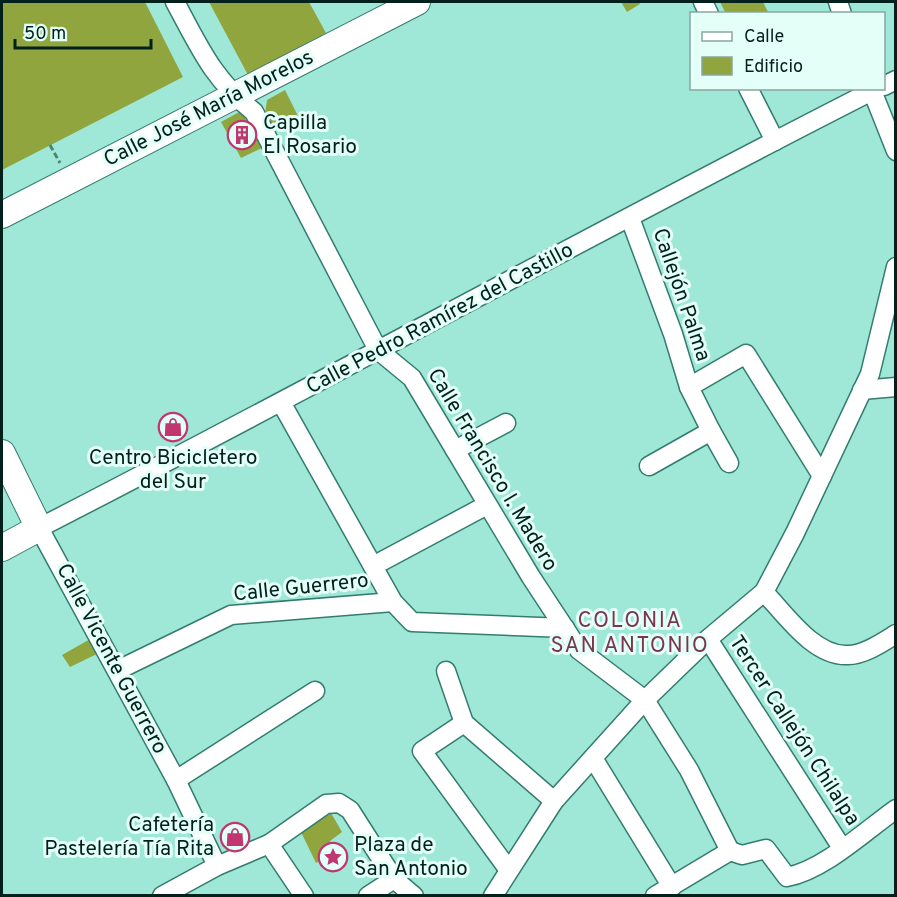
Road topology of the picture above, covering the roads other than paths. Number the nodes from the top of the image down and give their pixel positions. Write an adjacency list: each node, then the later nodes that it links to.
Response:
1 (175, 2): 6 (street, Calle Francisco I. Madero)
2 (417, 2): 6 (street, Calle José María Morelos)
3 (749, 90): 8 (street)
4 (874, 90): 8 (street, Calle Pedro Ramírez del Castillo)
5 (876, 90): 7 (street)
6 (235, 97): 10 (street, Calle José María Morelos); 13 (street, Calle Francisco I. Madero)
7 (891, 128): 9 (street)
8 (775, 141): 11 (street, Calle Pedro Ramírez del Castillo)
9 (896, 151)
10 (2, 215)
11 (630, 218): 13 (street, Calle Pedro Ramírez del Castillo); 14 (street, Callejón Palma)
12 (896, 267): 16 (street)
13 (378, 350): 17 (street, Calle Pedro Ramírez del Castillo); 20 (street, Calle Francisco I. Madero)
14 (688, 387): 19 (street, Callejón Palma); 24 (street, Callejón Palma)
15 (896, 387): 16 (street)
16 (862, 390): 24 (street)
17 (282, 404): 26 (street, Calle Pedro Ramírez del Castillo); 28 (street)
18 (506, 423): 20 (street)
19 (711, 431): 22 (street, Callejón Palma); 23 (street)
20 (455, 450): 25 (street, Calle Francisco I. Madero)
21 (2, 453): 26 (street, Calle Vicente Guerrero)
22 (729, 463)
23 (649, 466)
24 (822, 476): 29 (street)
25 (487, 505): 28 (street); 31 (street, Calle Francisco I. Madero)
26 (39, 528): 27 (street, Calle Pedro Ramírez del Castillo); 34 (street, Calle Vicente Guerrero)
27 (2, 548)
28 (373, 566): 30 (street)
29 (764, 592): 32 (street); 33 (street)
30 (393, 602): 31 (street); 34 (street, Calle Guerrero)
31 (565, 628): 37 (street, Calle Francisco I. Madero)
32 (896, 634)
33 (708, 639): 37 (street); 44 (street, Tercer Callejón Chilalpa)
34 (118, 670): 40 (street, Calle Vicente Guerrero)
35 (446, 671): 38 (street)
36 (315, 691): 40 (street)
37 (645, 700): 39 (street); 45 (street)
38 (465, 723): 41 (street); 47 (street)
39 (593, 758): 41 (street); 49 (street)
40 (176, 780): 46 (street, Calle Vicente Guerrero)
41 (554, 801): 47 (street)
42 (896, 809): 44 (street)
43 (269, 844): 46 (street); 48 (street); 51 (street)
44 (843, 848): 45 (street)
45 (730, 851): 49 (street)
46 (217, 866): 50 (street)
47 (508, 869): 54 (street)
48 (394, 879): 52 (street); 53 (street)
49 (672, 886): 55 (street)
50 (162, 896)
51 (304, 896)
52 (368, 896)
53 (414, 896)
54 (493, 896)
55 (655, 896)

